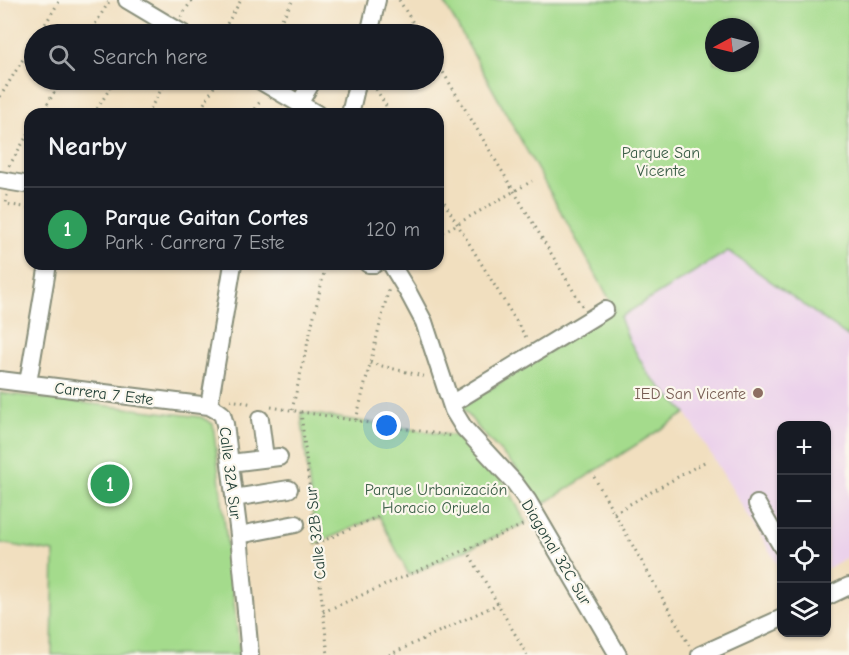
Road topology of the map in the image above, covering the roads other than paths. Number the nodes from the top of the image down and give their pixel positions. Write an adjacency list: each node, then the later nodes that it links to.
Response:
1 (127, 0): 3 (street)
2 (377, 0): 4 (street)
3 (167, 24)
4 (371, 24)
5 (276, 90): 8 (street)
6 (307, 90): 8 (street)
7 (356, 90): 10 (street)
8 (299, 104): 9 (street)
9 (306, 108)
10 (351, 108)
11 (0, 180): 12 (street)
12 (24, 184)
13 (47, 270): 18 (street)
14 (232, 270): 19 (street)
15 (395, 270): 20 (street, Diagonal 32C Sur)
16 (605, 310): 20 (street)
17 (0, 380): 18 (street, Carrera 7 Este)
18 (28, 383): 19 (street, Carrera 7 Este)
19 (209, 401): 22 (street, Calle 32A Sur)
20 (451, 404): 34 (street, Diagonal 32C Sur)
21 (263, 410): 22 (street)
22 (230, 463): 24 (street, Calle 32A Sur)
23 (289, 489): 24 (street)
24 (234, 498): 27 (street, Calle 32A Sur)
25 (757, 504): 28 (street)
26 (296, 524): 27 (street)
27 (239, 535): 33 (street, Calle 32A Sur)
28 (777, 538)
29 (849, 586): 30 (street)
30 (831, 595)
31 (777, 620): 32 (street)
32 (696, 652)
33 (250, 655)
34 (618, 655)

